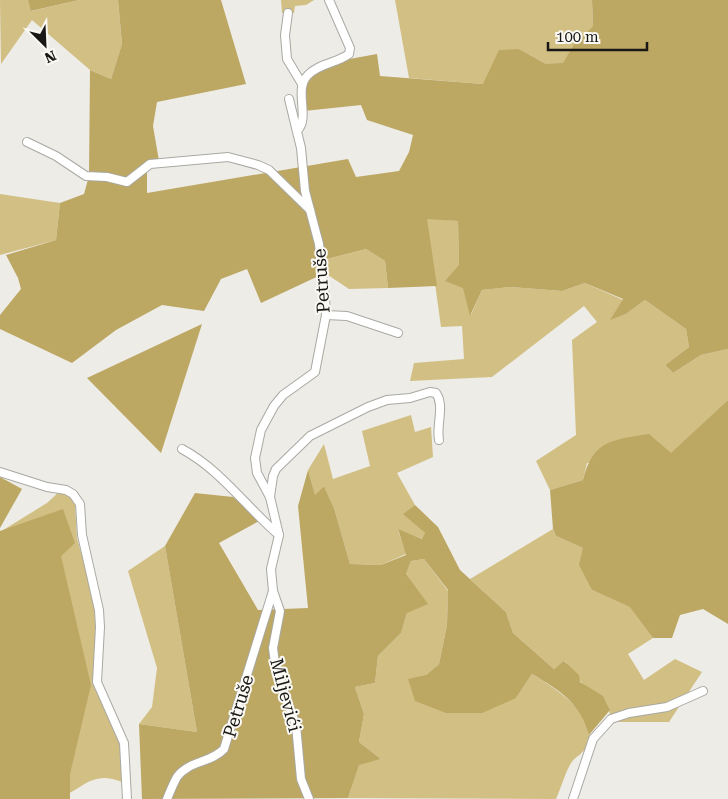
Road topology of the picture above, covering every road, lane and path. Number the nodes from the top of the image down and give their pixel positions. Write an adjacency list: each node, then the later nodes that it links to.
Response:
1 (329, 0): 3 (street)
2 (288, 13): 3 (street)
3 (302, 84): 5 (street)
4 (289, 99): 5 (street, Petruše)
5 (297, 130): 7 (street, Petruše)
6 (27, 142): 7 (street)
7 (310, 210): 8 (street, Petruše)
8 (326, 315): 9 (street); 13 (street, Petruše)
9 (398, 333)
10 (439, 440): 13 (street, Petruše)
11 (182, 449): 14 (street)
12 (0, 472): 19 (street)
13 (270, 497): 14 (street, Petruše)
14 (279, 535): 15 (street, Petruše)
15 (273, 592): 16 (street); 17 (street, Petruše)
16 (280, 611): 17 (street); 21 (street, Miljevići)
17 (266, 612): 20 (street, Petruše)
18 (703, 691): 22 (street)
19 (127, 799)
20 (167, 799)
21 (309, 799)
22 (574, 799)

